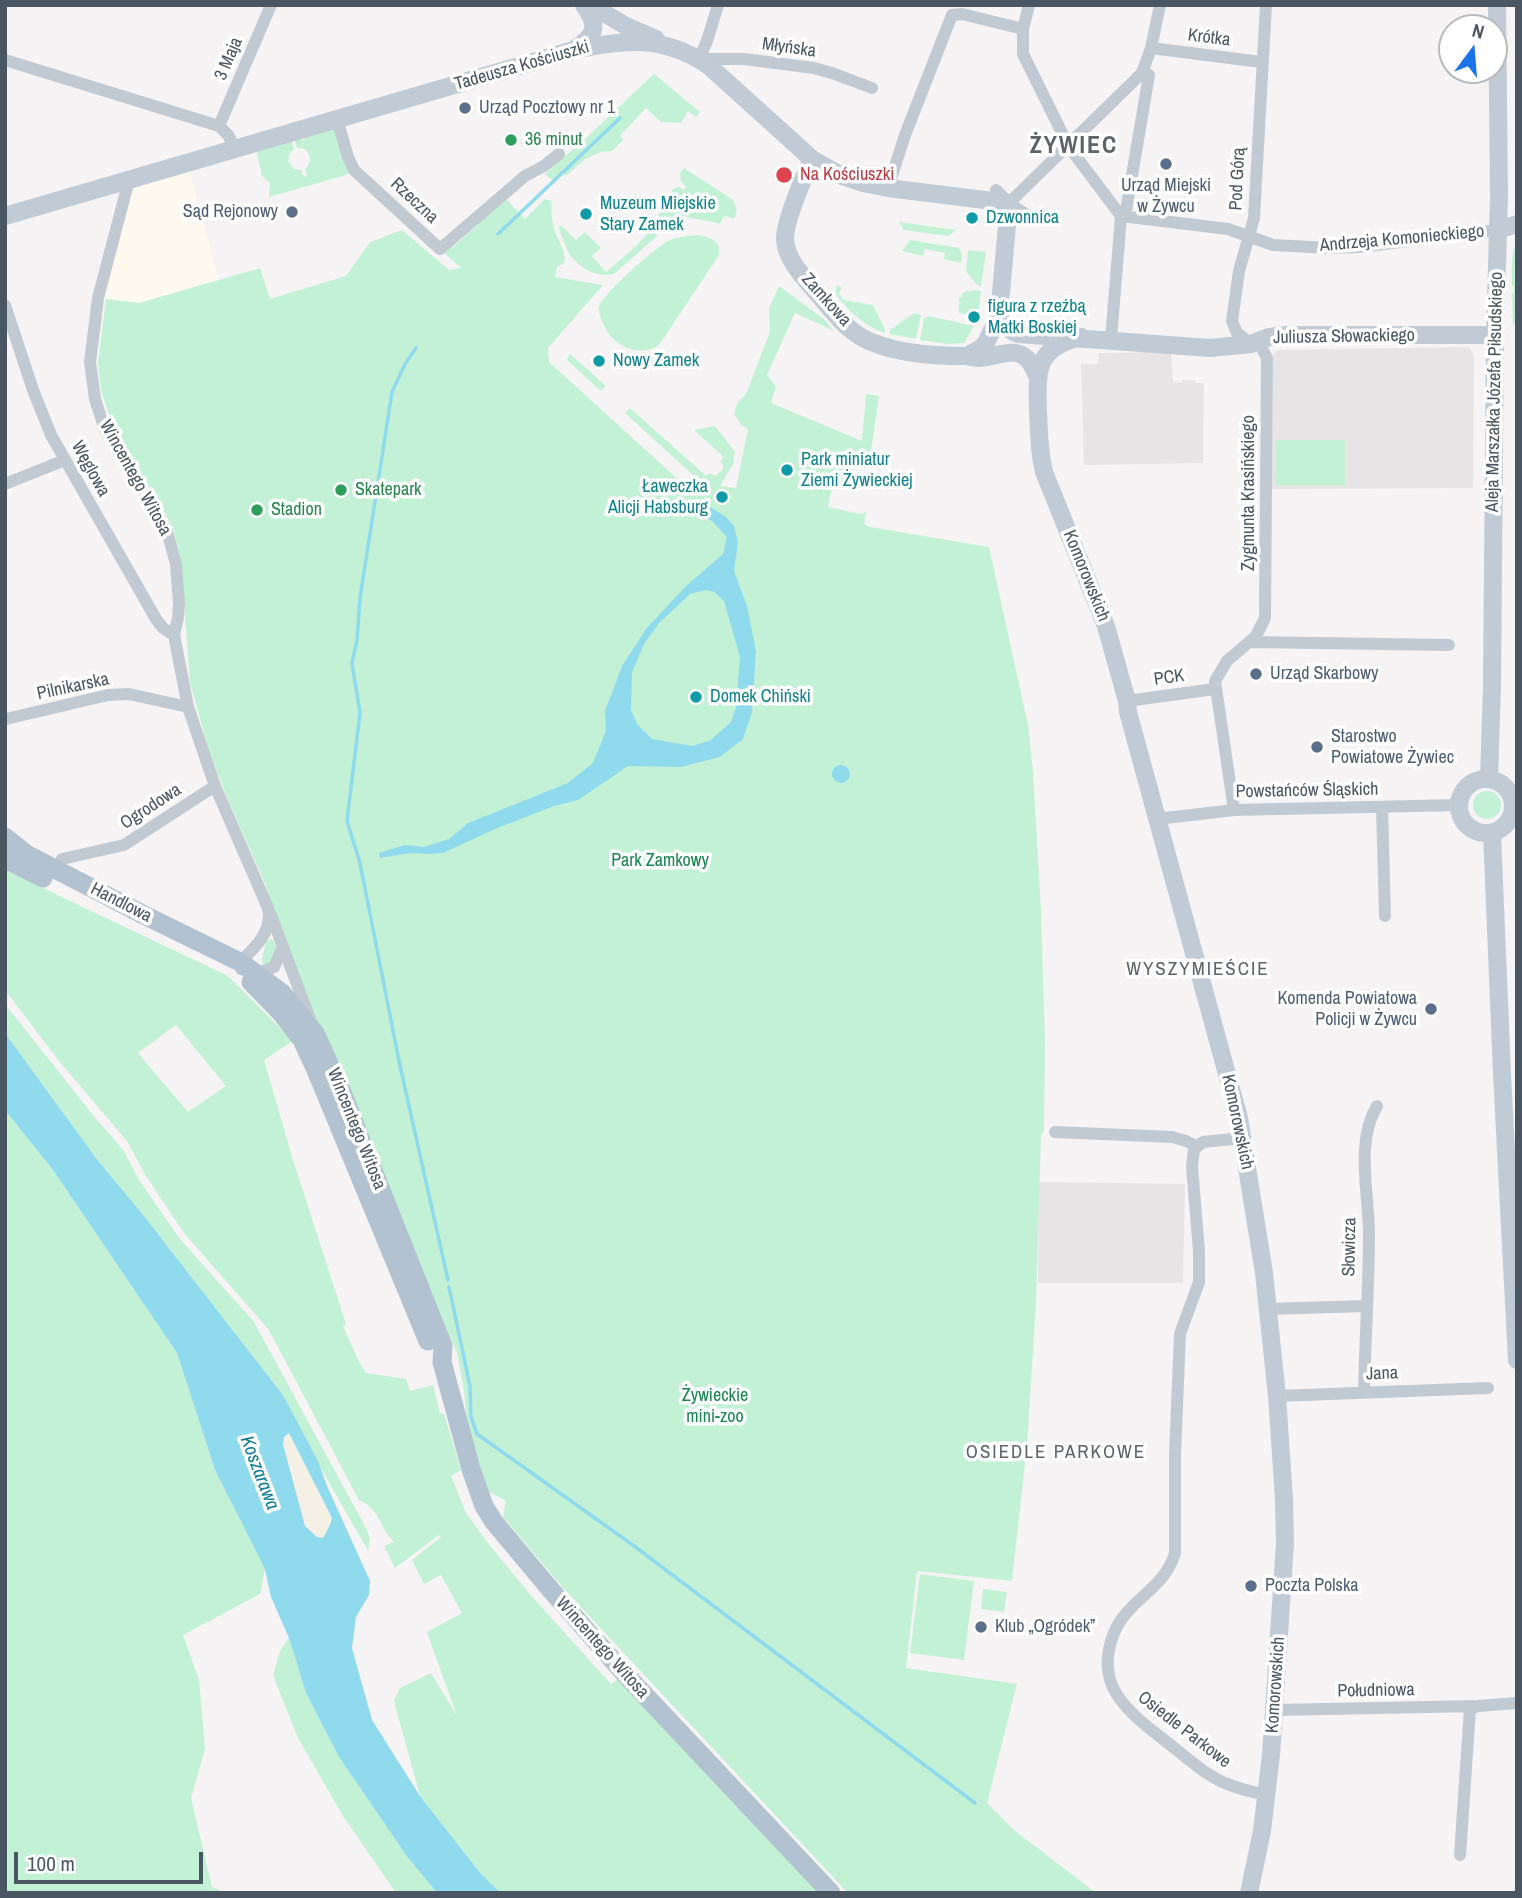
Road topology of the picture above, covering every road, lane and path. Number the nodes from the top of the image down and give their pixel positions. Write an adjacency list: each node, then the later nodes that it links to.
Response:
1 (271, 5): 19 (street, 3 Maja)
2 (585, 5): 10 (street); 12 (street)
3 (718, 5): 13 (street)
4 (1029, 5): 9 (street)
5 (1160, 5): 11 (street)
6 (1273, 5): 8 (street)
7 (1497, 5): 30 (street, Aleja Marszałka Józefa Piłsudskiego)
8 (1265, 6): 15 (street, Pod Górą)
9 (1023, 29): 20 (street); 25 (street)
10 (669, 45): 12 (street, Tadeusza Kościuszki); 13 (street, Tadeusza Kościuszki)
11 (1152, 48): 15 (street, Krótka); 16 (street)
12 (573, 50): 18 (street, Tadeusza Kościuszki)
13 (699, 59): 17 (street, Młyńska); 23 (street, Tadeusza Kościuszki)
14 (5, 60): 19 (street)
15 (1261, 62): 31 (street, Pod Górą)
16 (1146, 74): 20 (street); 27 (street)
17 (872, 88)
18 (337, 119): 21 (street, Tadeusza Kościuszki); 22 (street, Rzeczna)
19 (219, 126): 21 (street)
20 (1069, 147): 26 (street); 27 (street)
21 (234, 149): 24 (street, Tadeusza Kościuszki)
22 (559, 154)
23 (812, 159): 25 (street, Tadeusza Kościuszki); 38 (street, Zamkowa)
24 (129, 180): 28 (street, Tadeusza Kościuszki); 42 (street, Wincentego Witosa)
25 (888, 188): 26 (street, Tadeusza Kościuszki)
26 (1010, 202): 33 (street)
27 (1123, 214): 31 (street, Andrzeja Komonieckiego); 36 (street)
28 (5, 216)
29 (1517, 224): 30 (street, Andrzeja Komonieckiego)
30 (1498, 230): 31 (street, Andrzeja Komonieckiego); 34 (street, Aleja Marszałka Józefa Piłsudskiego)
31 (1248, 236): 37 (street, Pod Górą)
32 (5, 304): 40 (street, Węglowa)
33 (999, 315): 35 (street, Juliusza Słowackiego); 38 (street)
34 (1495, 335): 37 (street, Juliusza Słowackiego); 49 (street, Aleja Marszałka Józefa Piłsudskiego)
35 (1081, 337): 36 (street, Juliusza Słowackiego); 39 (street)
36 (1111, 339): 37 (street, Juliusza Słowackiego)
37 (1254, 342): 43 (street, Zygmunta Krasińskiego)
38 (967, 356): 39 (street, Zamkowa)
39 (1037, 376): 46 (street, Komorowskich)
40 (65, 460): 41 (street); 42 (street, Węglowa)
41 (5, 484)
42 (174, 635): 47 (street, Wincentego Witosa)
43 (1249, 642): 44 (street); 45 (street, Zygmunta Krasińskiego)
44 (1450, 645)
45 (1215, 689): 46 (street, PCK); 54 (street)
46 (1127, 701): 55 (street, Komorowskich)
47 (188, 707): 48 (street, Pilnikarska); 50 (street, Wincentego Witosa)
48 (6, 719)
49 (1489, 779): 51 (street); 52 (street)
50 (215, 786): 59 (street, Ogrodowa); 60 (street, Wincentego Witosa)
51 (1515, 801): 56 (street)
52 (1460, 805): 53 (street, Powstańców Śląskich); 56 (street)
53 (1382, 807): 54 (street, Powstańców Śląskich); 61 (street)
54 (1234, 810): 55 (street, Powstańców Śląskich)
55 (1157, 820): 67 (street, Komorowskich)
56 (1492, 832): 71 (street)
57 (5, 837): 63 (main road, Handlowa)
58 (5, 859): 63 (main road, Handlowa)
59 (62, 859)
60 (268, 908): 62 (street, Wincentego Witosa); 63 (street)
61 (1385, 916)
62 (283, 947): 63 (street); 64 (street, Wincentego Witosa)
63 (247, 970): 64 (main road, Wincentego Witosa); 72 (main road, Wincentego Witosa)
64 (315, 1033): 72 (main road, Wincentego Witosa)
65 (1377, 1106): 69 (street, Słowicza)
66 (1055, 1132): 68 (street)
67 (1243, 1138): 68 (street); 70 (street, Komorowskich)
68 (1196, 1146): 79 (street, Osiedle Parkowe)
69 (1366, 1306): 70 (street); 74 (street, Słowicza)
70 (1267, 1309): 75 (street, Komorowskich)
71 (1517, 1360)
72 (442, 1362): 81 (main road, Wincentego Witosa)
73 (1489, 1388): 74 (street, Jana)
74 (1364, 1392): 75 (street, Jana)
75 (1277, 1396): 78 (street, Komorowskich)
76 (1517, 1703): 77 (street, Południowa)
77 (1478, 1706): 78 (street, Południowa); 80 (street)
78 (1275, 1710): 79 (street, Komorowskich)
79 (1266, 1795): 82 (street, Komorowskich)
80 (1460, 1855)
81 (831, 1893)
82 (1249, 1893)

